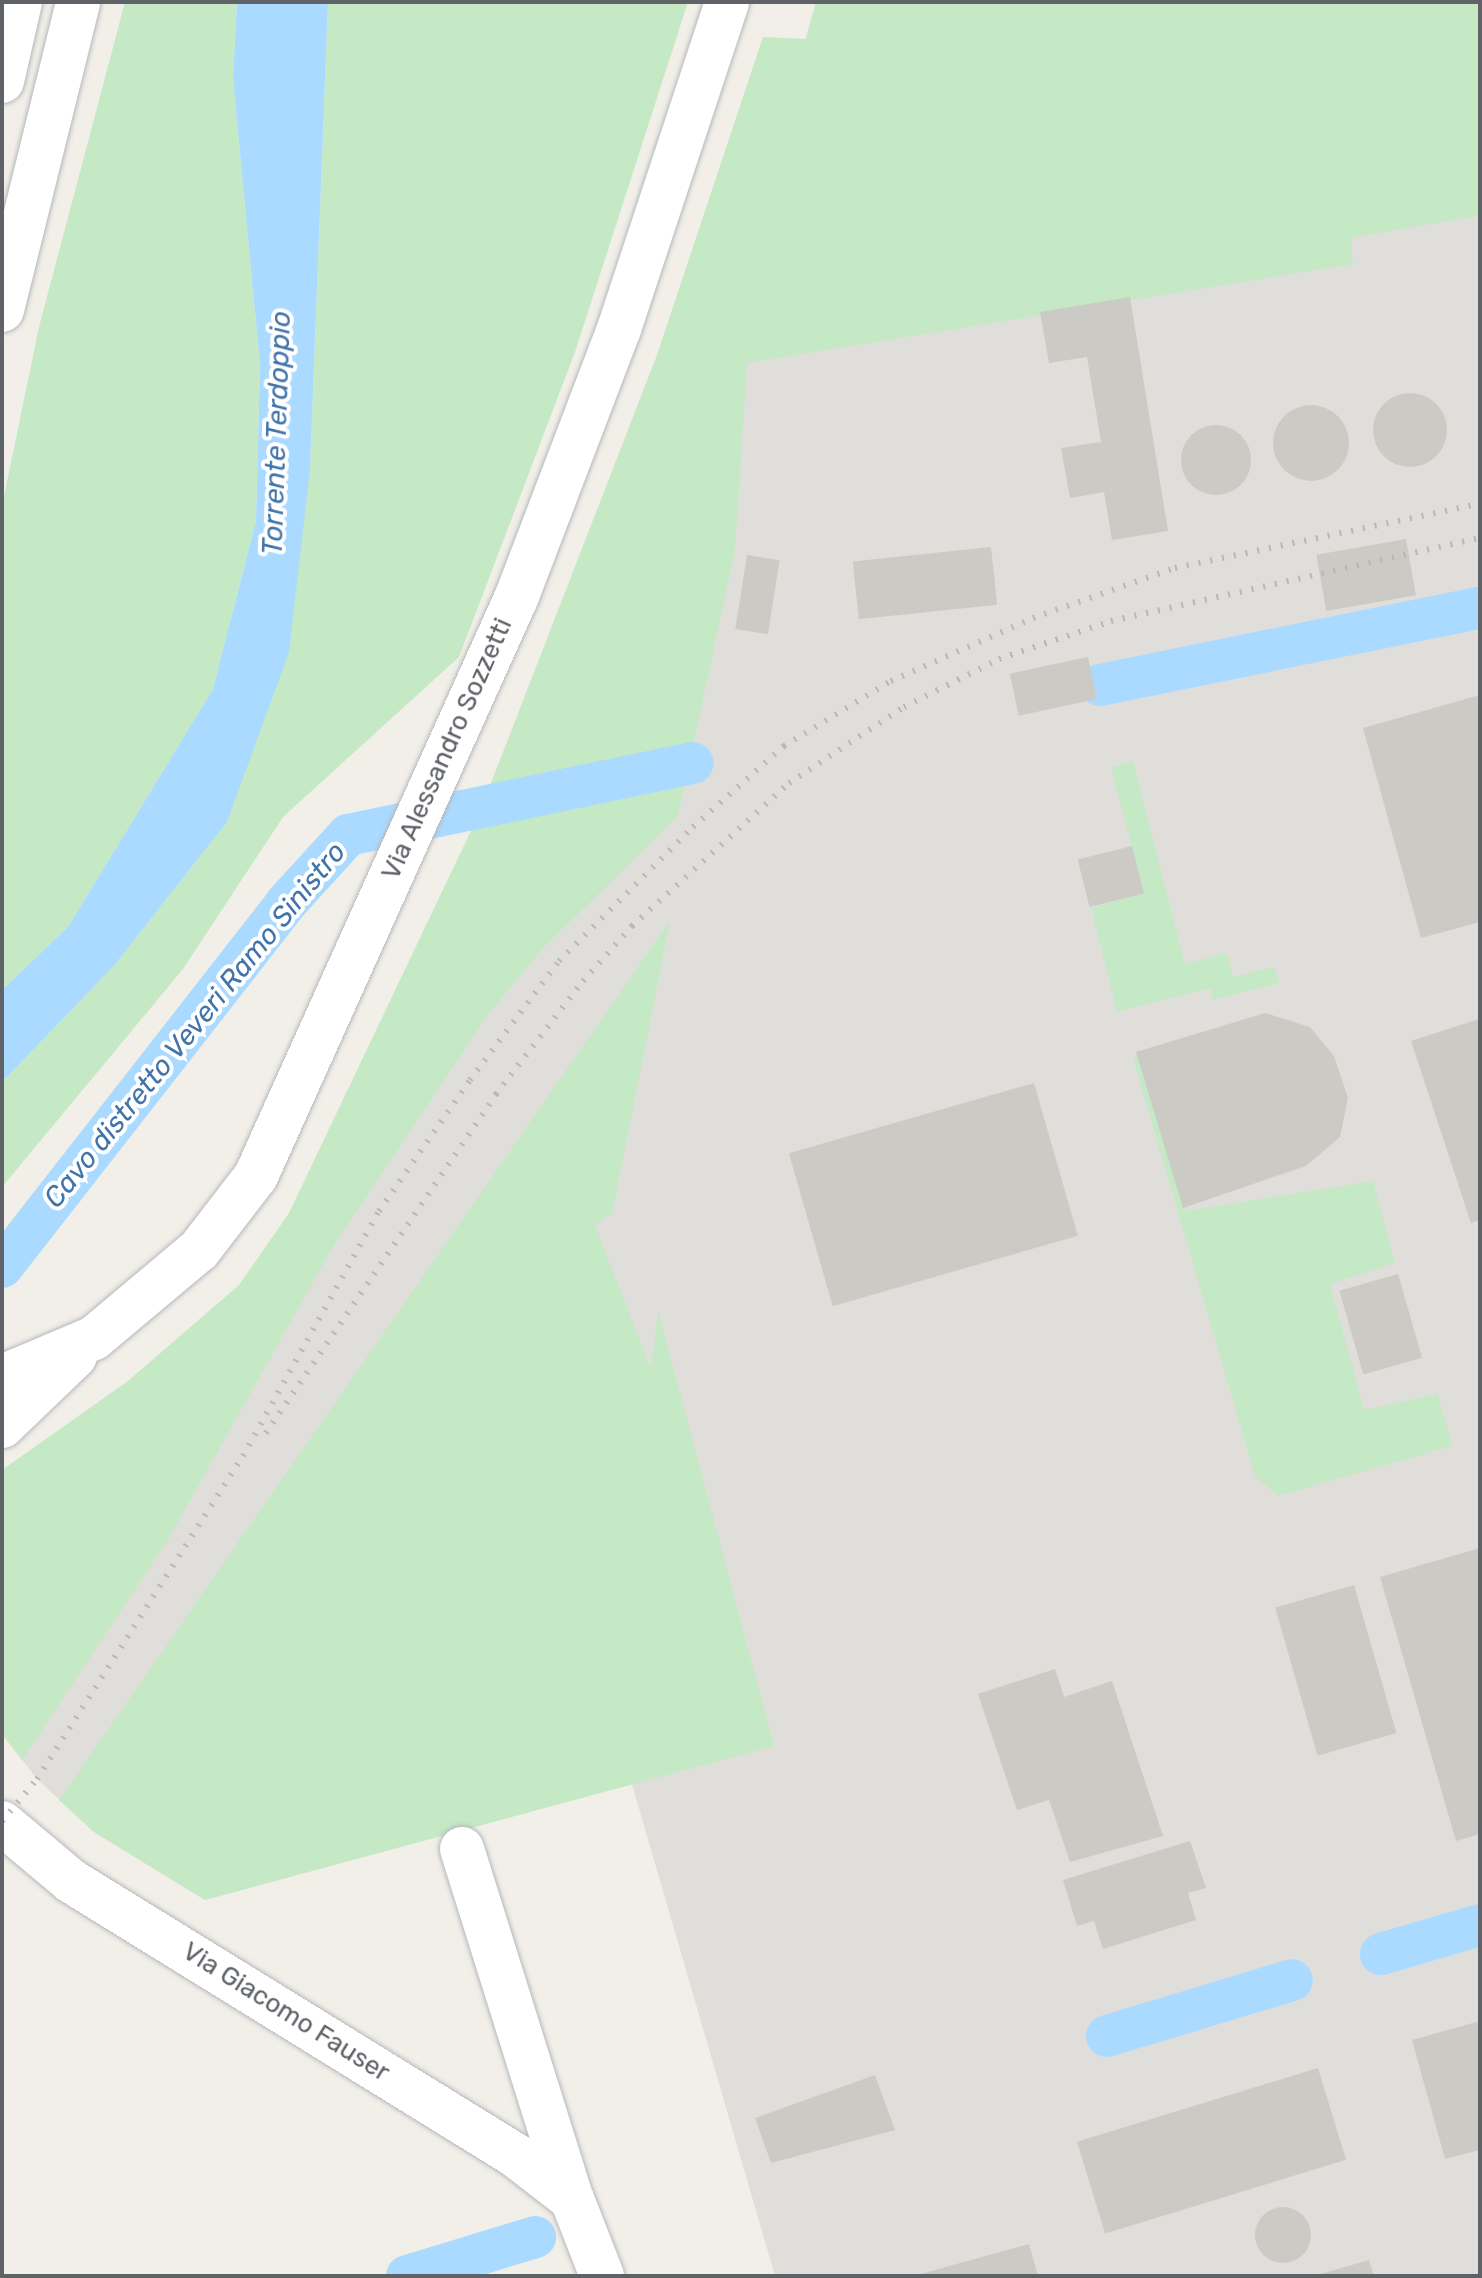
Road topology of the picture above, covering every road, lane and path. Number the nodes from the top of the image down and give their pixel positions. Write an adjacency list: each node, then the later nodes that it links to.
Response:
1 (20, 2): 4 (street)
2 (78, 2): 5 (street)
3 (727, 2): 6 (street, Via Alessandro Sozzetti)
4 (2, 81)
5 (2, 310)
6 (94, 1338): 7 (street, Via Alessandro Sozzetti); 8 (street)
7 (2, 1377)
8 (2, 1426)
9 (2, 1823): 11 (street, Via Giacomo Fauser)
10 (462, 1849): 11 (street)
11 (572, 2199): 12 (street)
12 (602, 2276)

